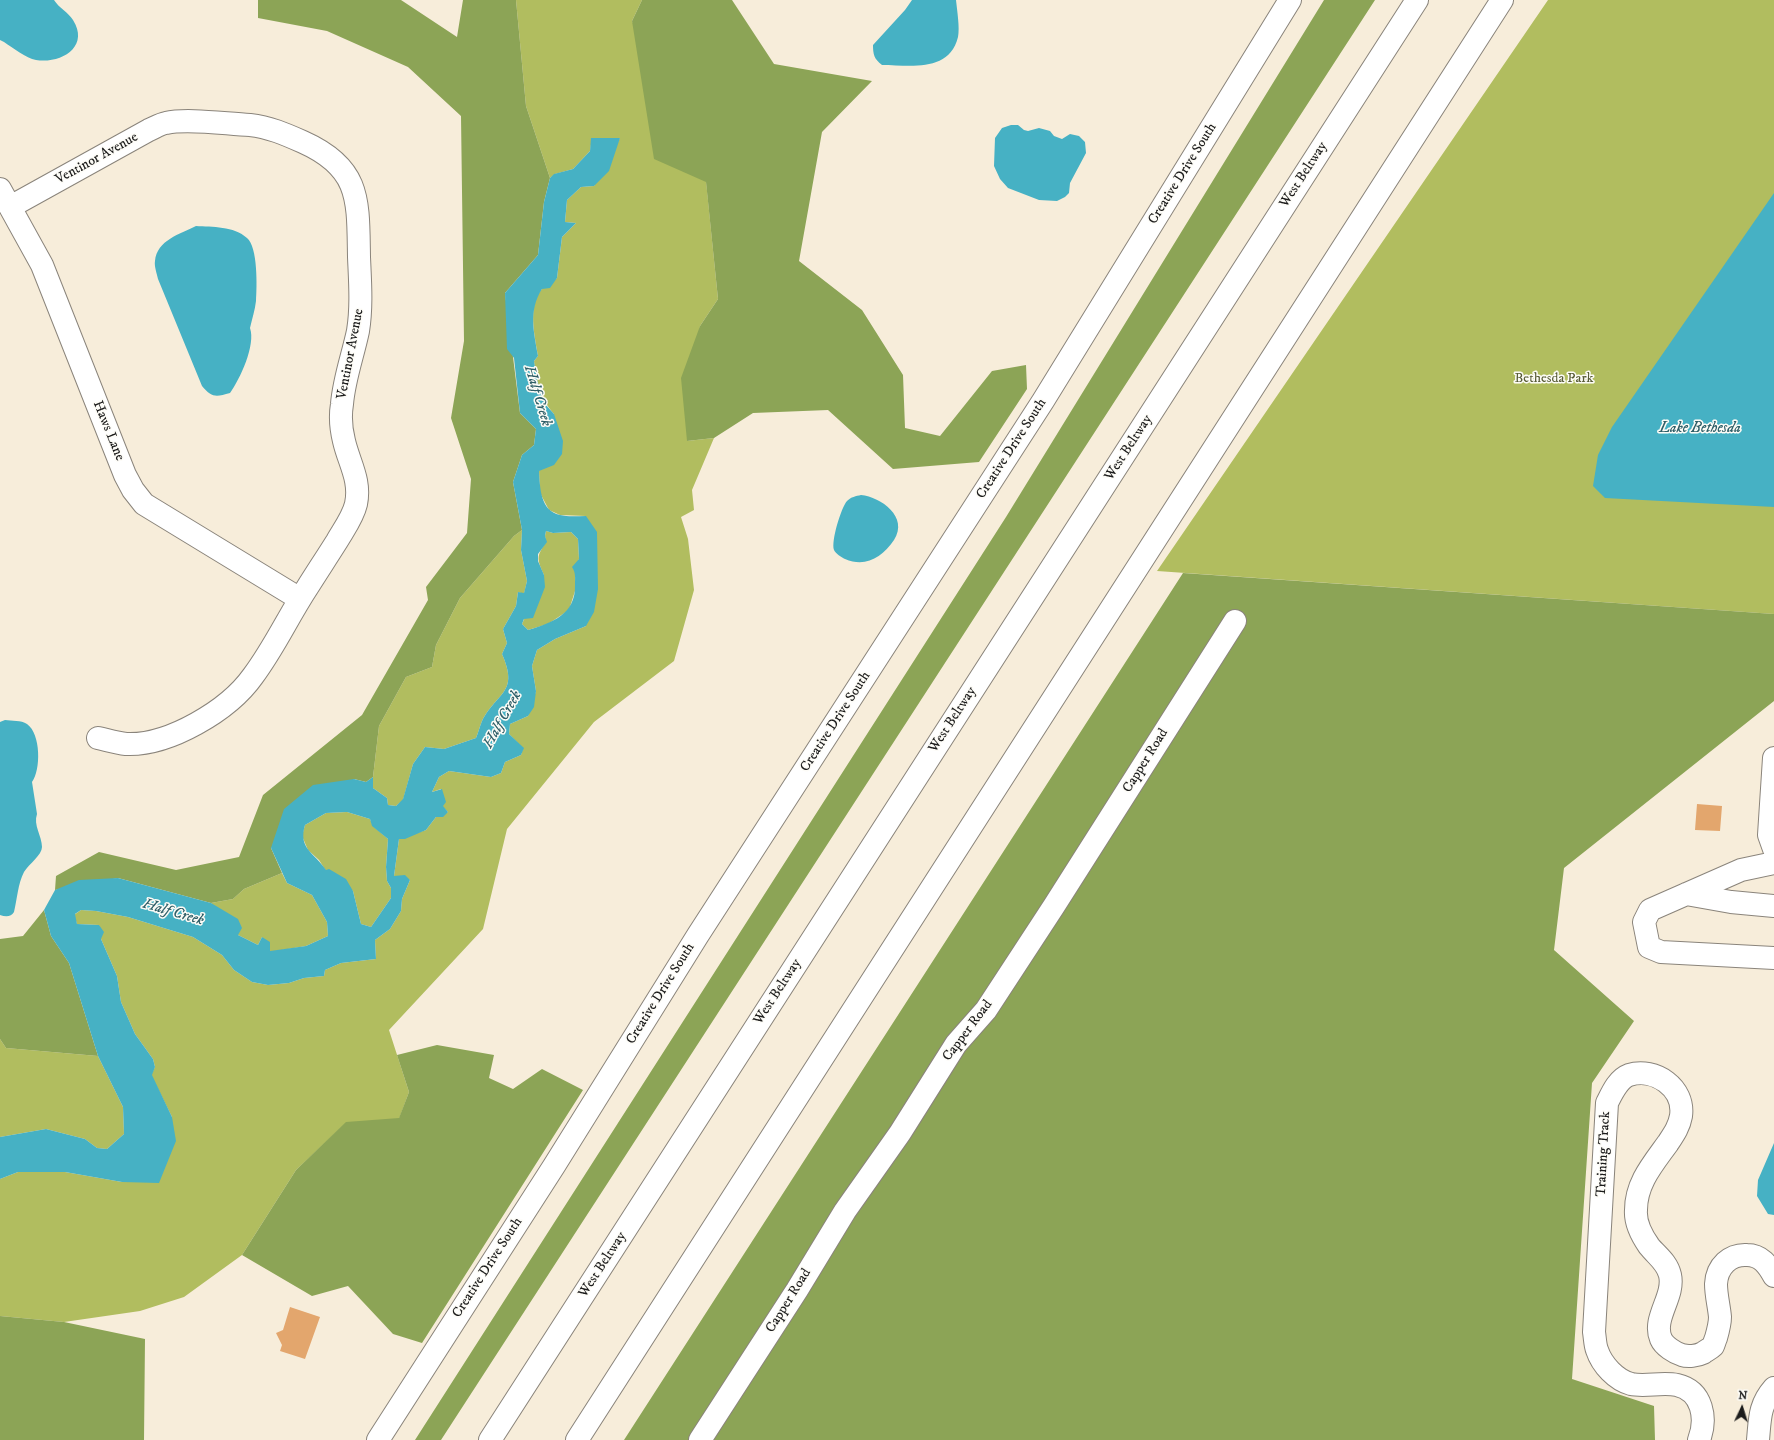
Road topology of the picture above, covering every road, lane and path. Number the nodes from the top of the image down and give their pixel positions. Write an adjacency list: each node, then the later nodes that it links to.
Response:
1 (1290, 0): 16 (main road, Creative Drive South)
2 (1416, 0): 17 (main road, West Beltway)
3 (1502, 0): 18 (main road)
4 (5, 198): 5 (main road, Haws Lane); 5 (main road, Ventinor Avenue)
5 (300, 599): 7 (main road, Ventinor Avenue)
6 (1234, 621): 19 (main road, Capper Road)
7 (98, 738)
8 (1774, 758): 9 (main road)
9 (1774, 849)
10 (1774, 863): 11 (main road)
11 (1686, 894): 12 (main road); 13 (main road)
12 (1774, 906)
13 (1774, 958)
14 (1774, 1276): 20 (main road, Training Track)
15 (1774, 1388): 21 (main road)
16 (378, 1440)
17 (490, 1440)
18 (577, 1440)
19 (700, 1440)
20 (1699, 1440)
21 (1758, 1440)

